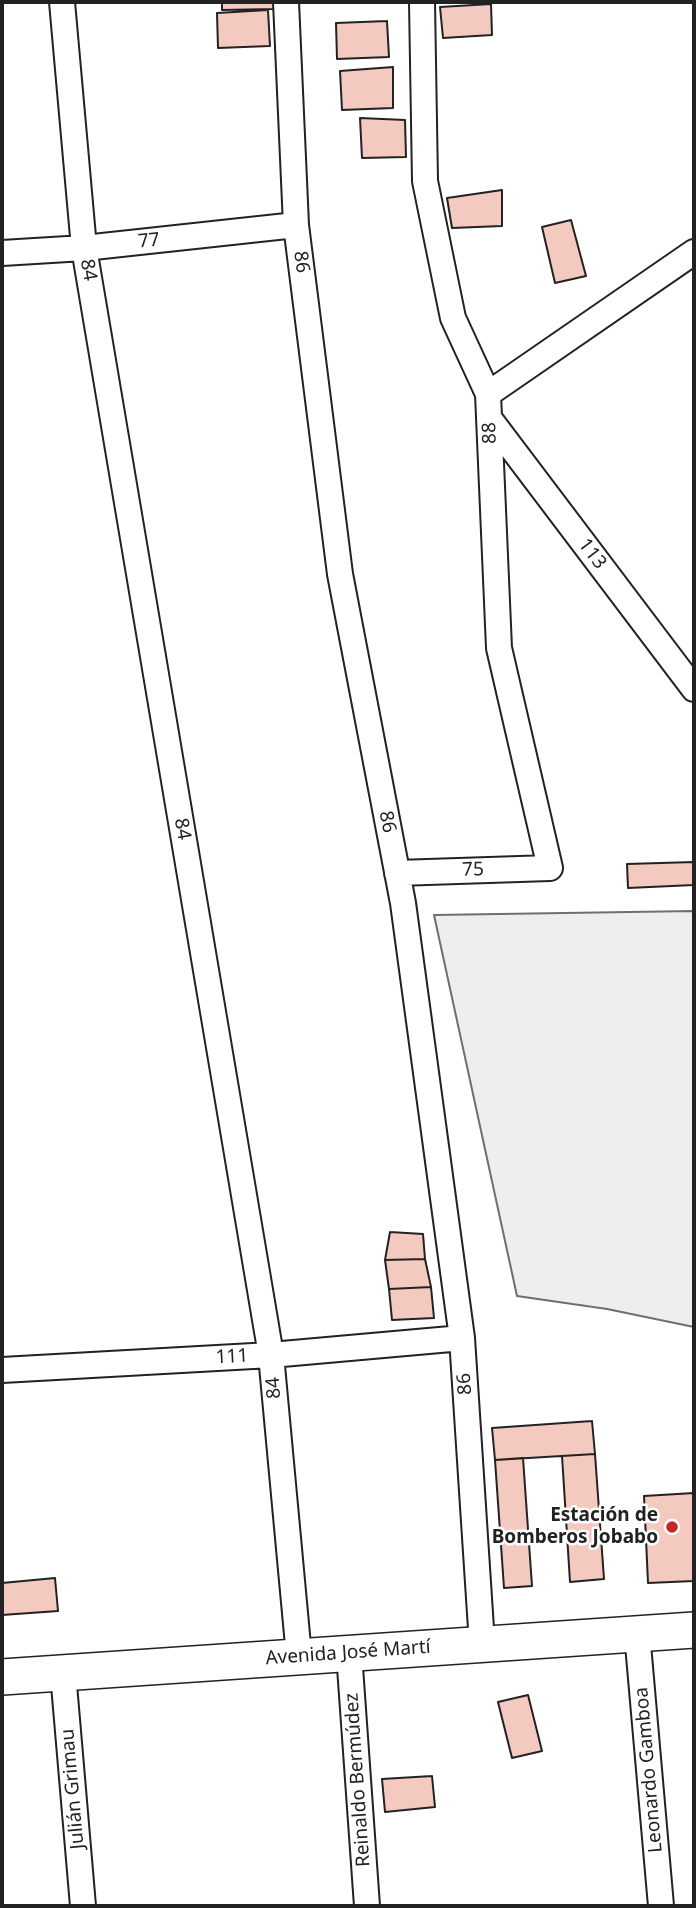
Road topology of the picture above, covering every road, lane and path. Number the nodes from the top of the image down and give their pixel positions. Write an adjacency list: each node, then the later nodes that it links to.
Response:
1 (62, 2): 5 (street, 84)
2 (286, 2): 4 (street, 86)
3 (422, 2): 8 (street, 88)
4 (296, 225): 5 (street, 77); 11 (street, 86)
5 (84, 248): 7 (street, 77); 13 (street, 84)
6 (694, 252): 8 (street)
7 (2, 253)
8 (489, 406): 9 (street, 113); 10 (street, 88)
9 (694, 689)
10 (550, 868): 11 (street, 75)
11 (397, 873): 12 (street, 86)
12 (462, 1338): 13 (street, 111); 17 (street, 86)
13 (271, 1355): 14 (street, 111); 19 (street, 84)
14 (2, 1370)
15 (694, 1630): 16 (main road, Avenida José Martí)
16 (636, 1633): 17 (main road, Avenida José Martí); 24 (street, Leonardo Gamboa)
17 (482, 1644): 18 (main road, Avenida José Martí)
18 (349, 1653): 19 (main road, Avenida José Martí); 23 (street, Reinaldo Bermúdez)
19 (299, 1656): 20 (main road, Avenida José Martí)
20 (63, 1672): 21 (main road, Avenida José Martí); 22 (street, Julián Grimau)
21 (2, 1677)
22 (83, 1906)
23 (368, 1906)
24 (661, 1906)

